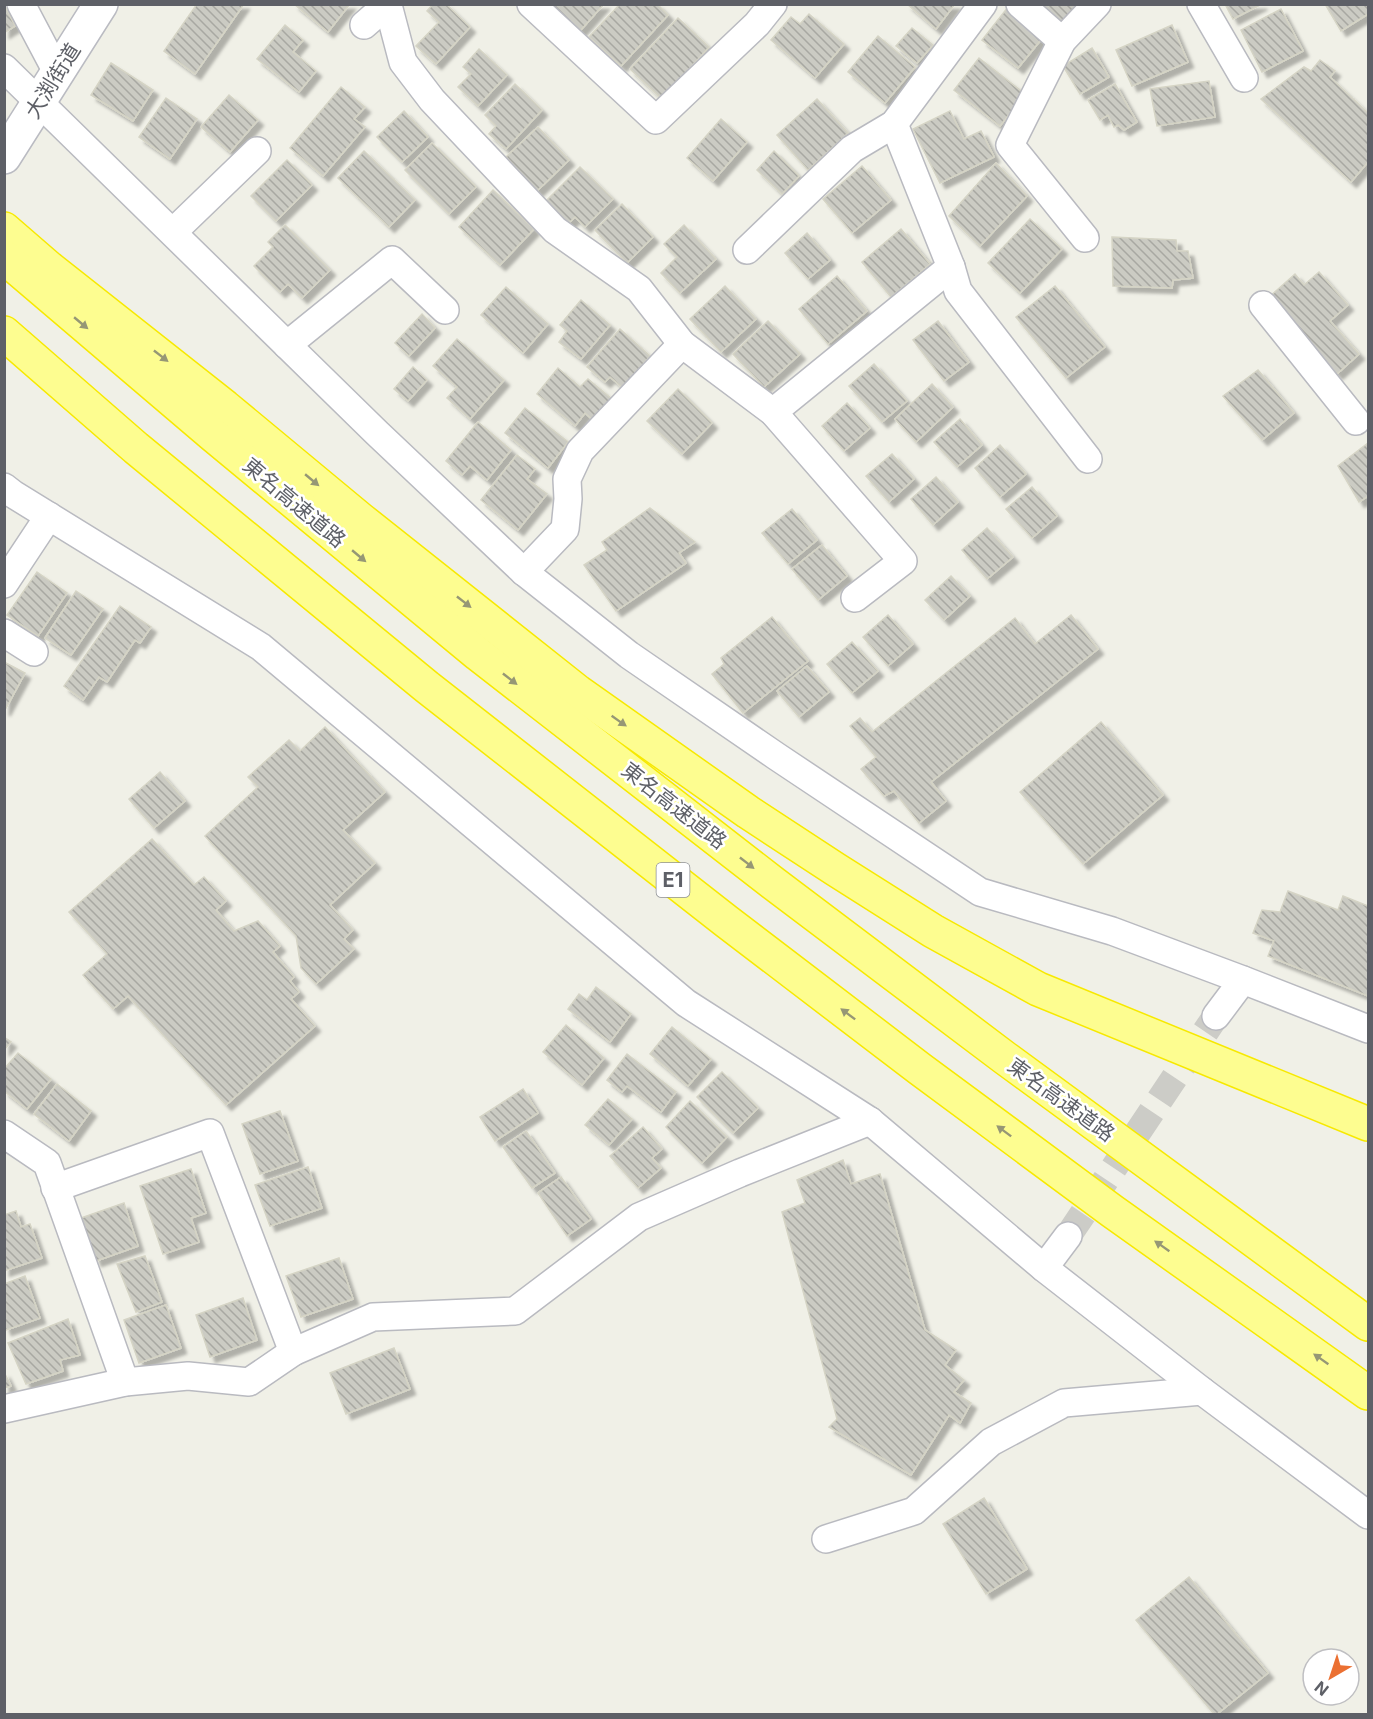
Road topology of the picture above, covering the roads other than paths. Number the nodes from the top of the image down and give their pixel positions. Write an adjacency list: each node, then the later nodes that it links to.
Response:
1 (21, 4): 13 (street)
2 (101, 4): 13 (street, 大渕街道)
3 (531, 4): 4 (street)
4 (772, 4)
5 (983, 4): 16 (street)
6 (1020, 4): 11 (street)
7 (1097, 4): 11 (street)
8 (1201, 4): 14 (street)
9 (388, 5): 10 (street); 29 (street)
10 (364, 25)
11 (1062, 41): 21 (street)
12 (4, 68): 15 (street)
13 (57, 72): 15 (street, 大渕街道)
14 (1244, 78)
15 (40, 102): 18 (street, 大渕街道); 20 (street)
16 (894, 124): 22 (street); 24 (street)
17 (257, 151): 20 (street)
18 (4, 157)
19 (4, 230): 25 (highway)
20 (173, 232): 30 (street)
21 (1086, 238)
22 (747, 250)
23 (4, 257): 25 (highway, 東名高速道路)
24 (951, 267): 31 (street); 33 (street)
25 (43, 277): 45 (highway, one-way to 45); 50 (highway, 東名高速道路, one-way to 50)
26 (1263, 305): 32 (street)
27 (446, 310): 30 (street)
28 (4, 333): 54 (highway, E1, one-way to 28)
29 (682, 344): 31 (street); 36 (street)
30 (287, 345): 36 (street)
31 (773, 412): 38 (street)
32 (1356, 421)
33 (1088, 459)
34 (4, 487): 35 (street)
35 (49, 516): 37 (street); 44 (street)
36 (524, 572): 41 (street)
37 (4, 584)
38 (855, 598)
39 (4, 633): 40 (street)
40 (34, 652)
41 (1243, 980): 42 (street); 43 (street)
42 (1216, 1016)
43 (1368, 1029)
44 (870, 1121): 49 (street); 51 (street)
45 (1368, 1124)
46 (4, 1134): 47 (street)
47 (55, 1188): 51 (street); 52 (street)
48 (1068, 1236): 49 (street)
49 (1044, 1268): 53 (street)
50 (1368, 1324)
51 (293, 1352): 52 (street)
52 (125, 1382): 55 (street)
53 (1202, 1391): 56 (street); 57 (street)
54 (1368, 1393)
55 (4, 1409)
56 (1368, 1515)
57 (826, 1539)

